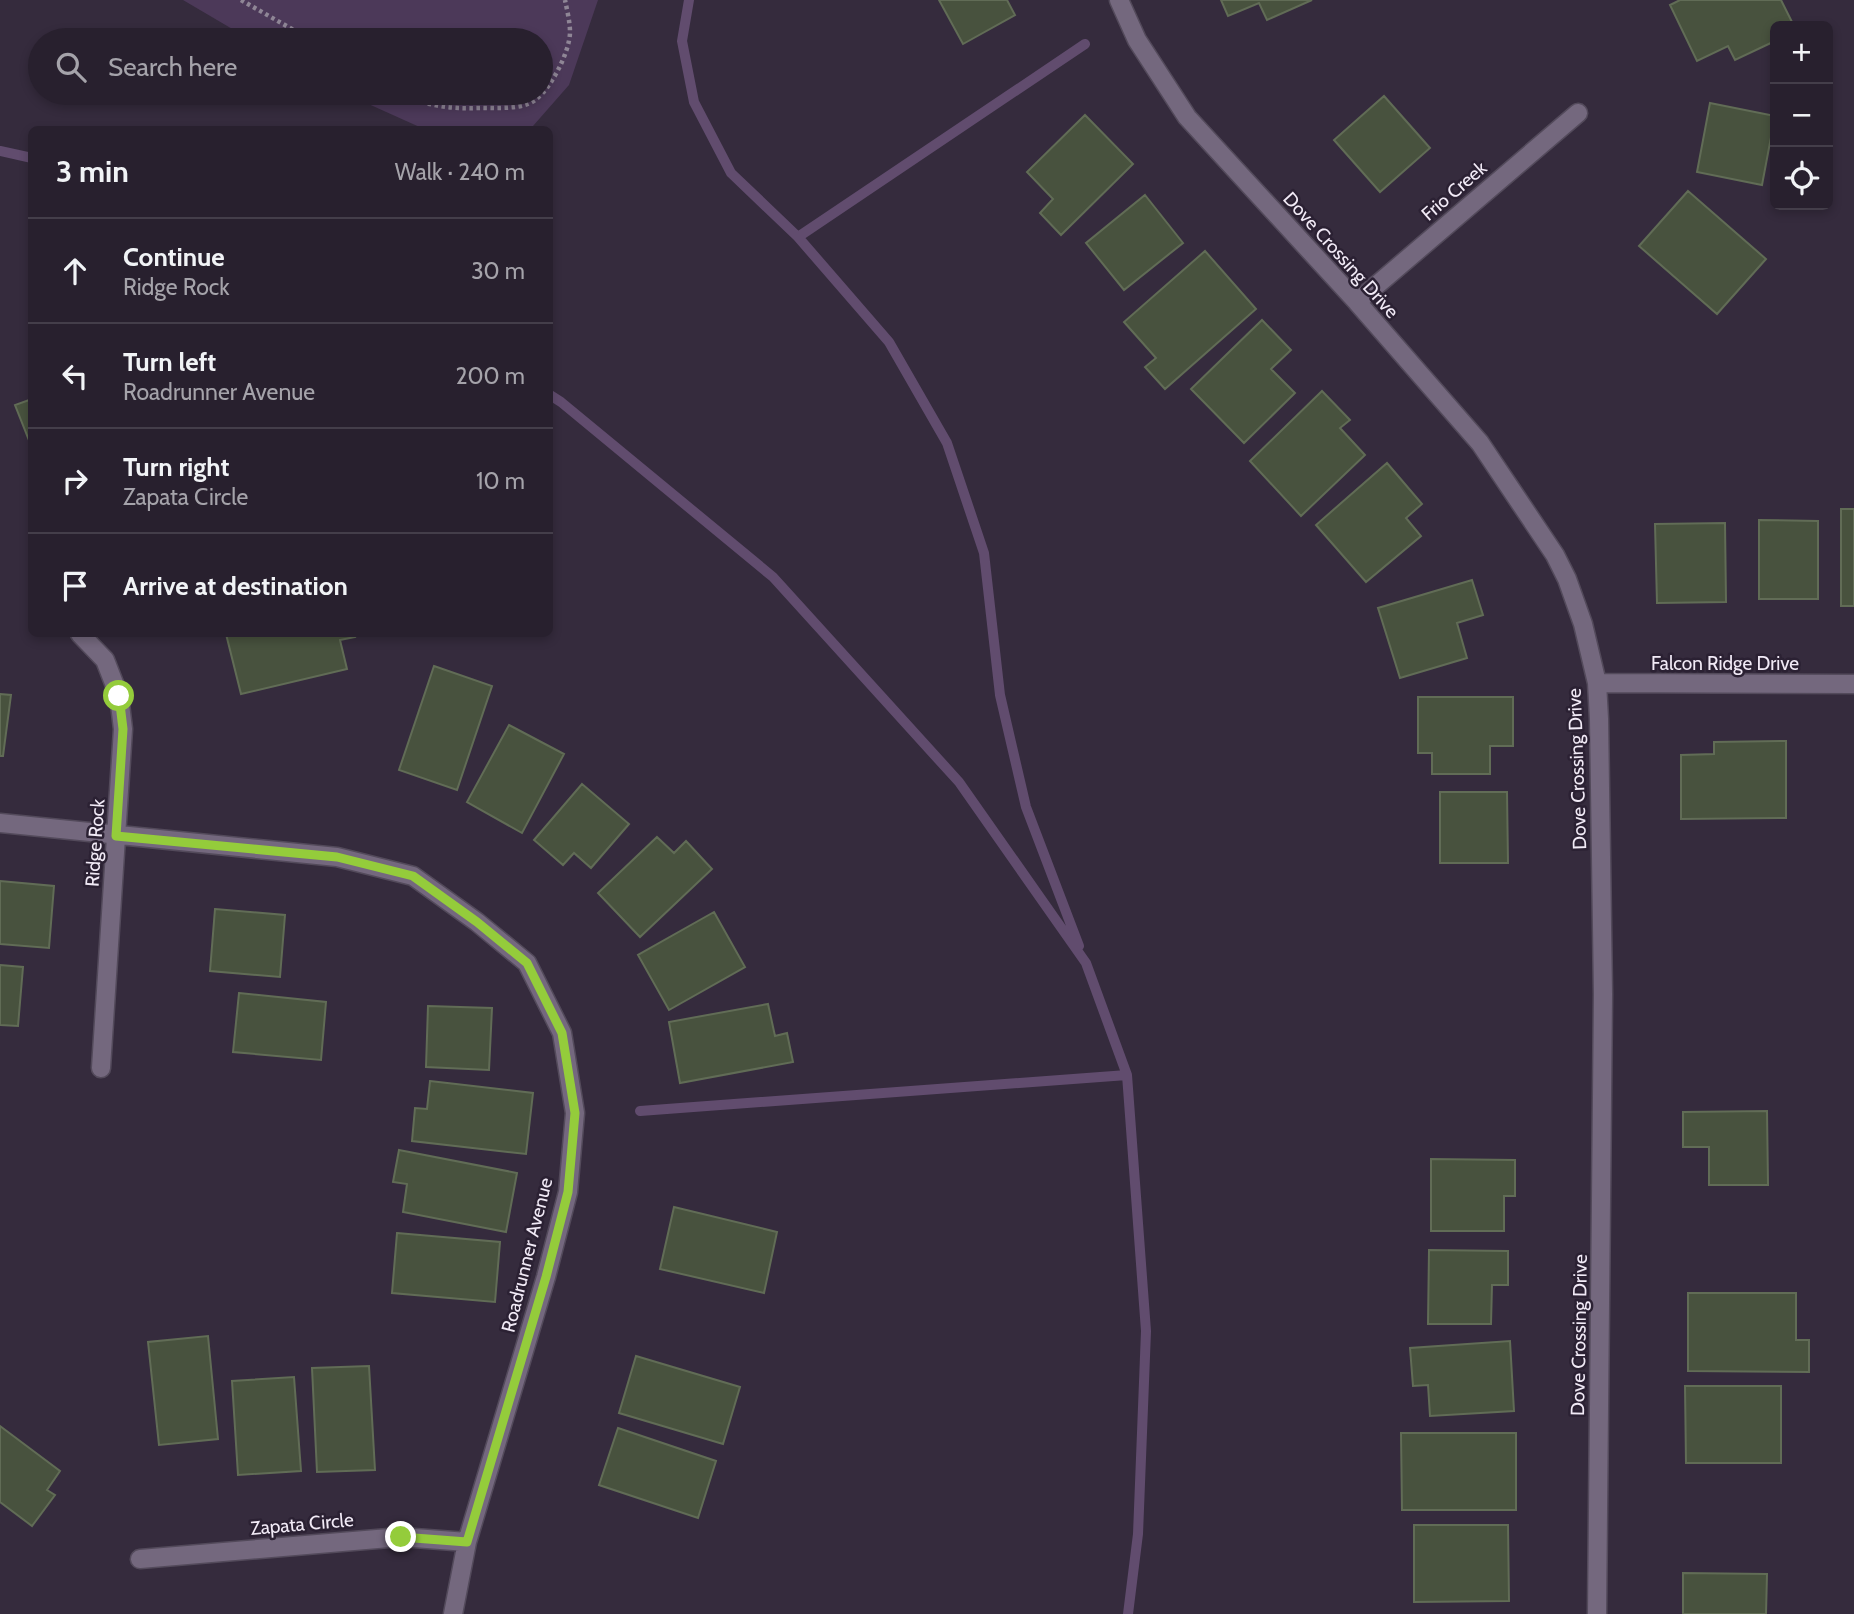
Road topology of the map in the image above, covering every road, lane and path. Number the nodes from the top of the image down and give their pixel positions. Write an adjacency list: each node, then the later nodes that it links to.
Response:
1 (241, 0): 4 (path)
2 (565, 0): 5 (path)
3 (1118, 0): 9 (street, Dove Crossing Drive)
4 (290, 28)
5 (553, 76)
6 (430, 105): 7 (path)
7 (525, 105)
8 (1578, 113): 9 (street, Frio Creek)
9 (1357, 302): 11 (street, Dove Crossing Drive)
10 (83, 637): 14 (street, Ridge Rock)
11 (1597, 683): 12 (street, Falcon Ridge Drive); 19 (street, Dove Crossing Drive)
12 (1854, 684)
13 (0, 823): 14 (street, Roadrunner Avenue)
14 (116, 836): 15 (street, Ridge Rock); 16 (street, Roadrunner Avenue)
15 (102, 1068)
16 (467, 1542): 17 (street, Zapata Circle); 18 (street, Roadrunner Avenue)
17 (140, 1559)
18 (453, 1614)
19 (1597, 1614)

